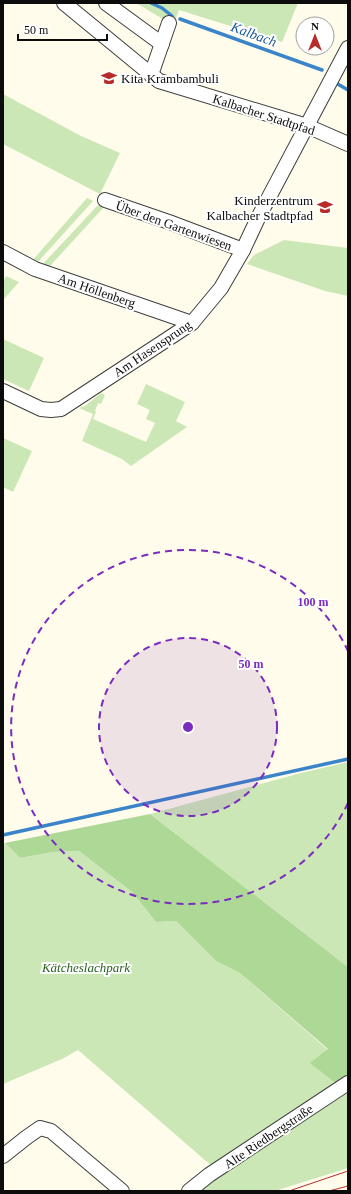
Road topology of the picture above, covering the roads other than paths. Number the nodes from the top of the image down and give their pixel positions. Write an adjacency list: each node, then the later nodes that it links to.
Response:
1 (64, 3): 6 (street, Kalbacher Stadtpfad)
2 (106, 3): 4 (street)
3 (169, 23): 4 (street)
4 (162, 44): 6 (street)
5 (348, 48): 7 (street, Am Hasensprung)
6 (151, 75): 7 (street, Kalbacher Stadtpfad)
7 (307, 126): 8 (street, Kalbacher Stadtpfad); 10 (street, Am Hasensprung)
8 (348, 144)
9 (105, 200): 10 (street, Über den Gartenwiesen)
10 (243, 250): 12 (street, Am Hasensprung)
11 (3, 252): 12 (street, Am Höllenberg)
12 (192, 323): 13 (street, Am Hasensprung)
13 (3, 392)
14 (348, 1083): 17 (street, Alte Riedbergstraße)
15 (3, 1156): 16 (street)
16 (122, 1191)
17 (189, 1191)

